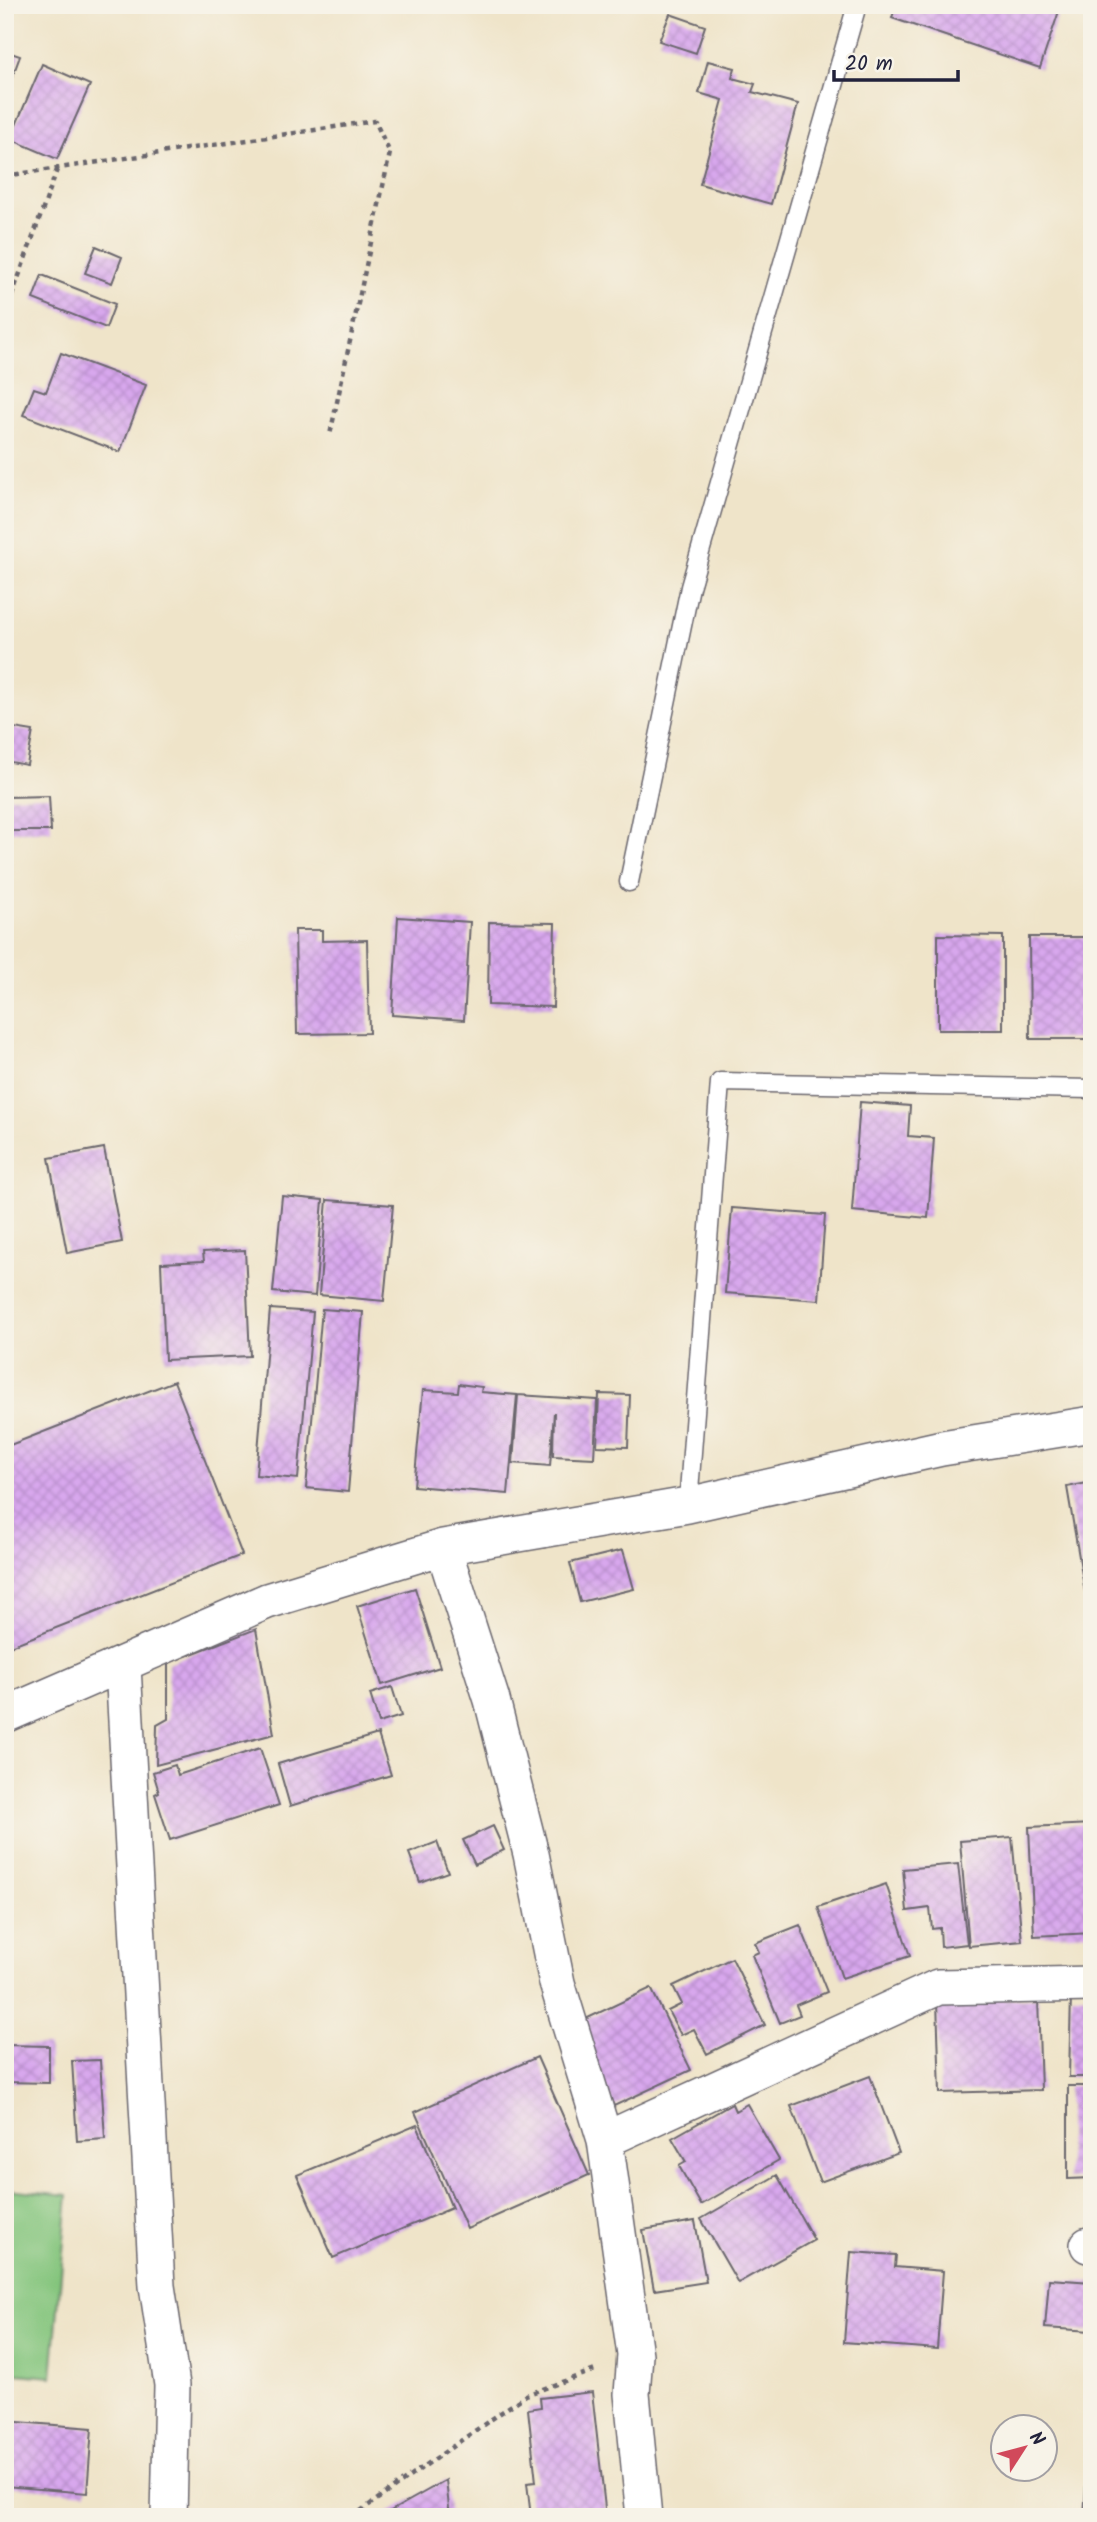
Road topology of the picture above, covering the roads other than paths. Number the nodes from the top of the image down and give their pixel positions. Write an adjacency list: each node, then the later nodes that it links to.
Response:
1 (857, 5): 2 (lane)
2 (629, 883)
3 (1092, 1089): 5 (lane)
4 (1092, 1424): 5 (street)
5 (688, 1505): 6 (street)
6 (443, 1546): 7 (street); 10 (street)
7 (123, 1666): 8 (street); 11 (street)
8 (5, 1715)
9 (1092, 1984): 10 (street)
10 (604, 2140): 12 (street)
11 (169, 2517)
12 (644, 2517)

